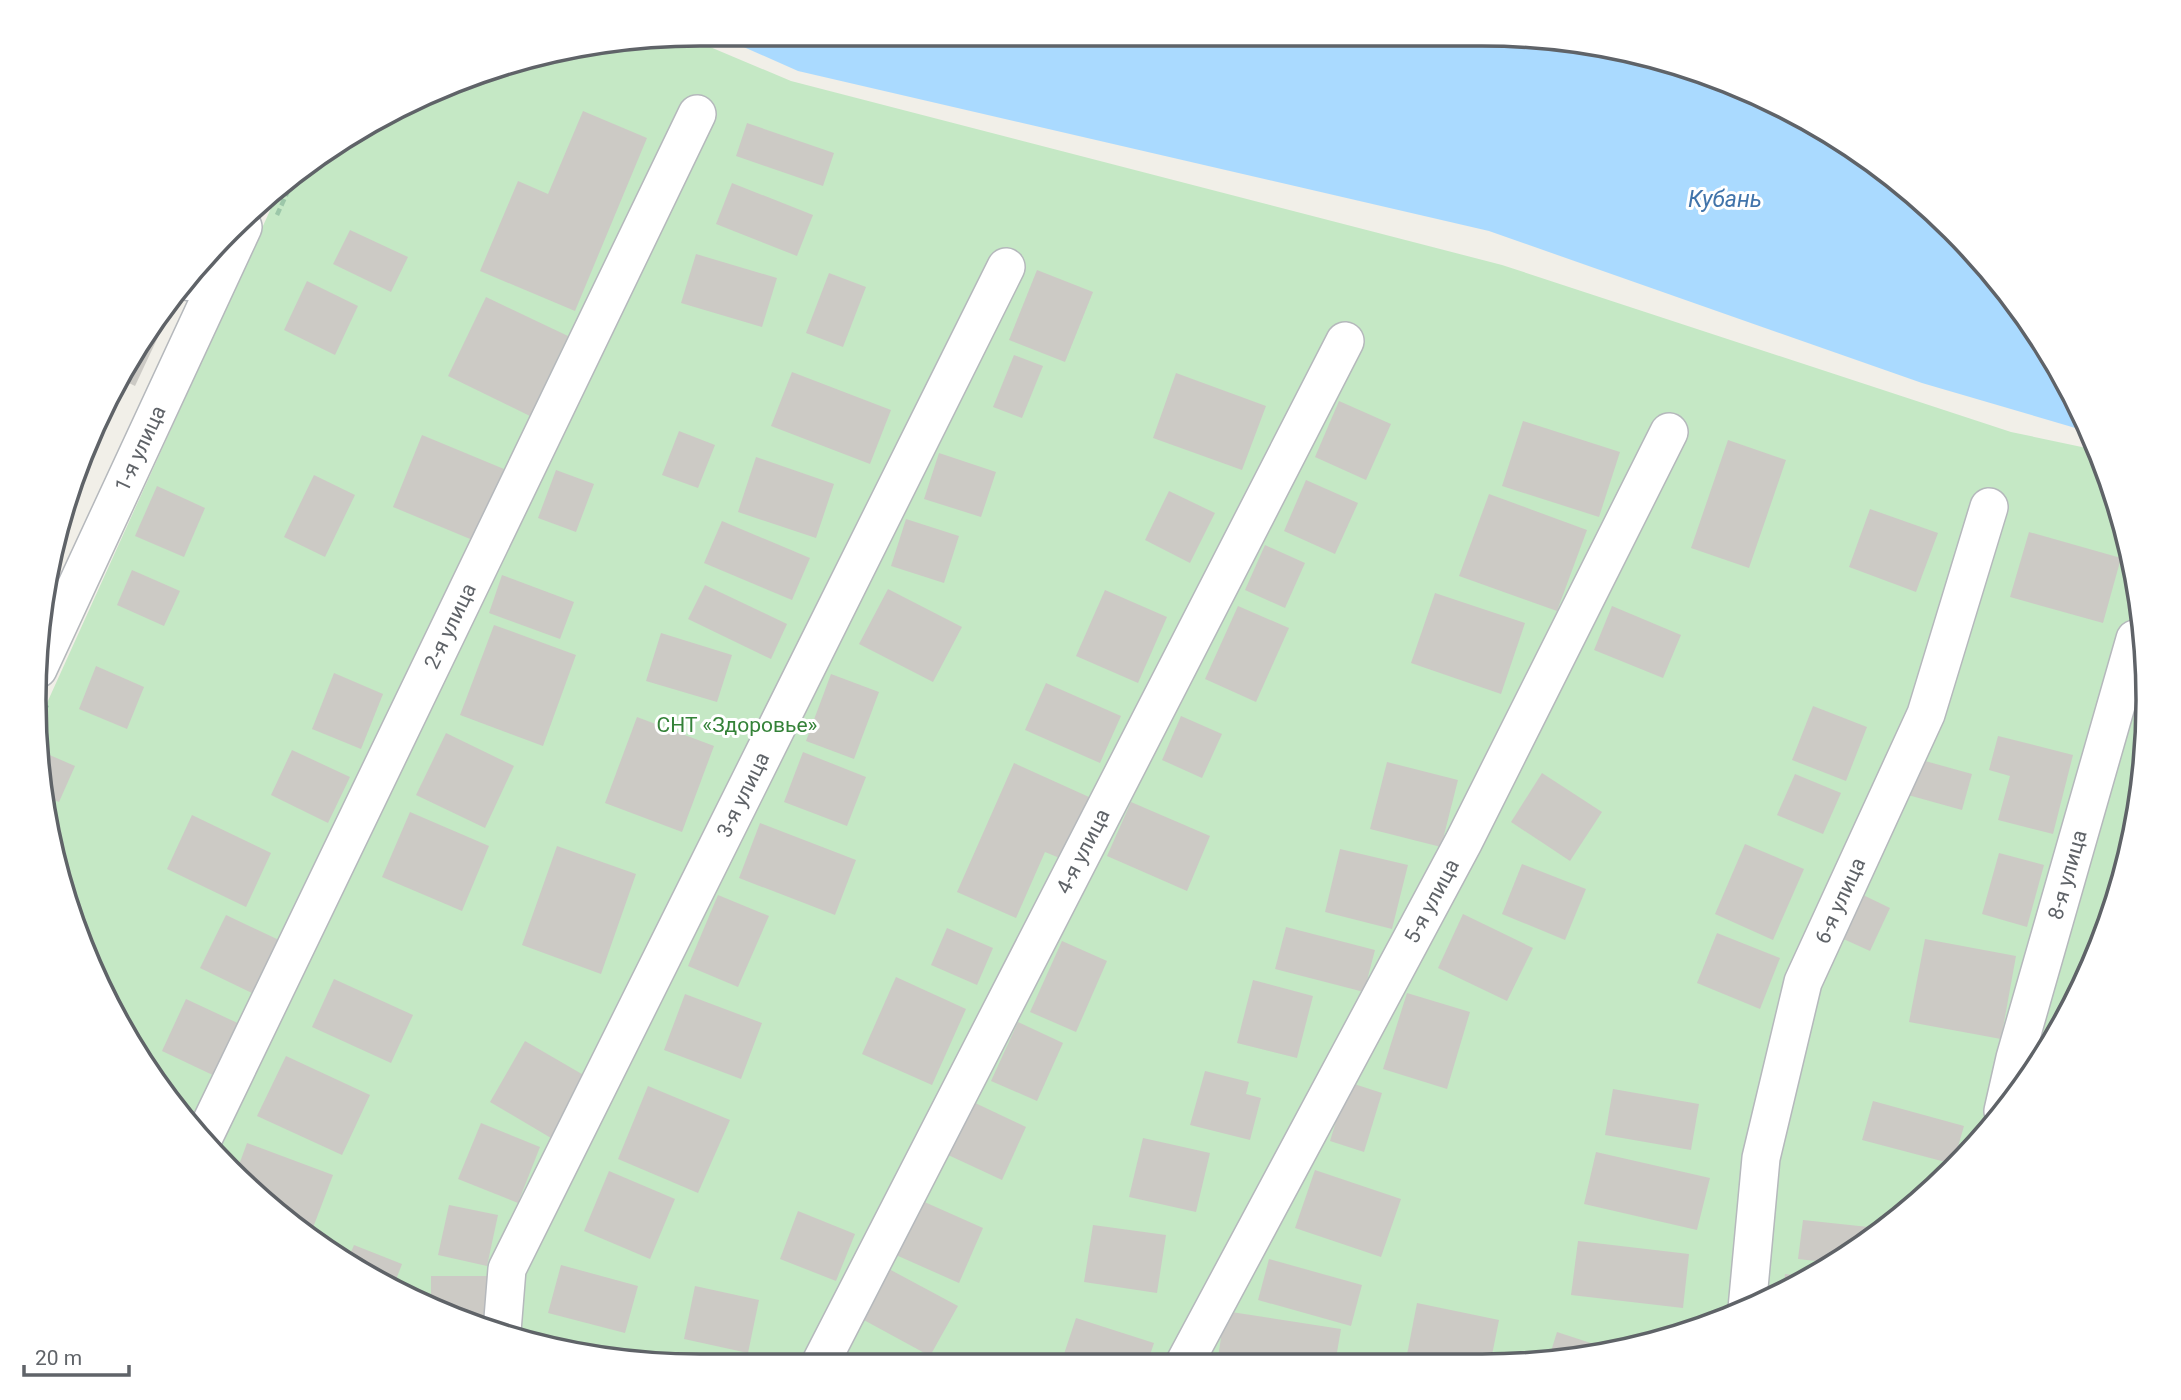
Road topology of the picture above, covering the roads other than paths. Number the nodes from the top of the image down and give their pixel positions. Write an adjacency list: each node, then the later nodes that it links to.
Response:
1 (697, 114): 10 (street, 2-я улица)
2 (239, 235): 7 (street, 1-я улица)
3 (1006, 267): 12 (street, 3-я улица)
4 (1345, 341): 13 (street, 4-я улица)
5 (1669, 432): 14 (street, 5-я улица)
6 (1989, 507): 11 (street, 6-я улица)
7 (48, 646)
8 (2133, 646): 9 (street, 8-я улица)
9 (2009, 1086)
10 (207, 1131)
11 (1748, 1297)
12 (503, 1324)
13 (825, 1354)
14 (1189, 1354)

